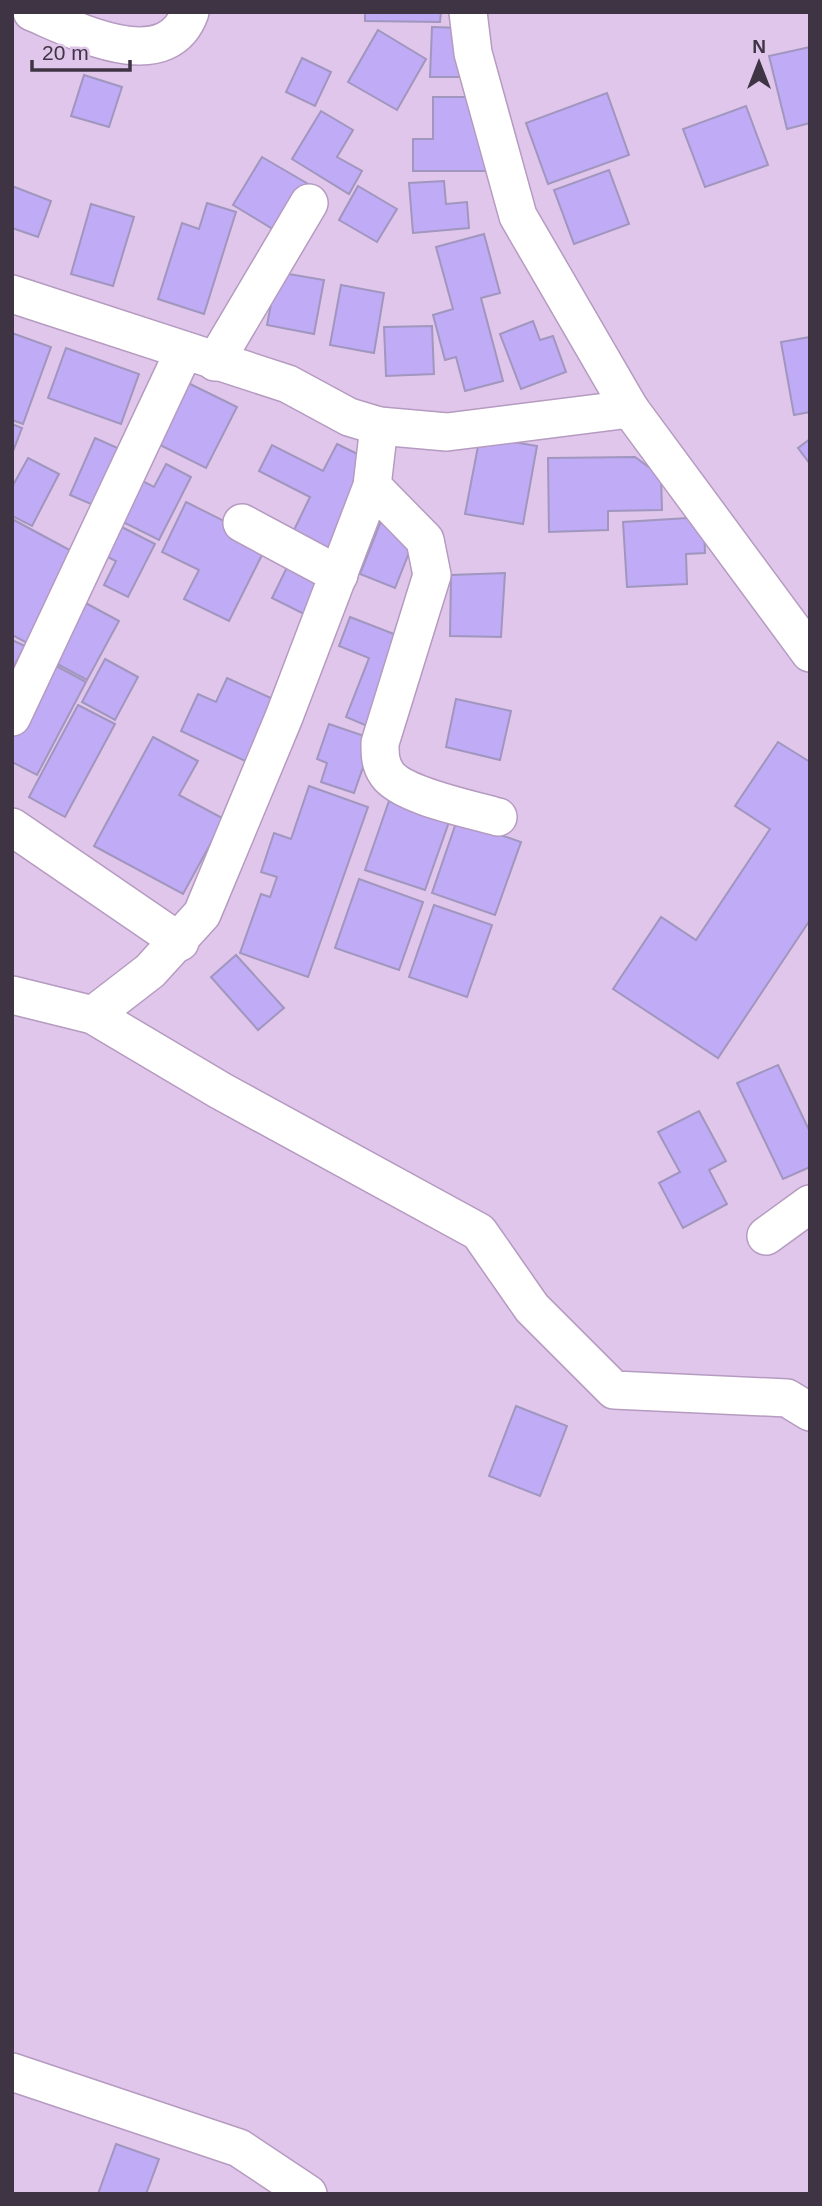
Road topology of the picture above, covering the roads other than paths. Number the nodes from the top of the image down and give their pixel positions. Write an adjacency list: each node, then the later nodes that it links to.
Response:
1 (32, 12): 2 (street)
2 (190, 12)
3 (468, 12): 7 (street)
4 (309, 203): 6 (street)
5 (12, 294): 6 (street)
6 (200, 356): 8 (street); 13 (street)
7 (630, 409): 8 (street); 12 (street)
8 (379, 426): 9 (street)
9 (372, 486): 11 (street); 14 (street)
10 (242, 523): 11 (street)
11 (339, 575): 16 (street)
12 (810, 653)
13 (12, 717)
14 (498, 817)
15 (12, 827): 16 (street)
16 (180, 942): 18 (street)
17 (12, 995): 18 (street)
18 (93, 1015): 21 (street)
19 (810, 1204): 20 (street)
20 (765, 1236)
21 (810, 1412)
22 (12, 2073): 23 (street)
23 (308, 2194)

